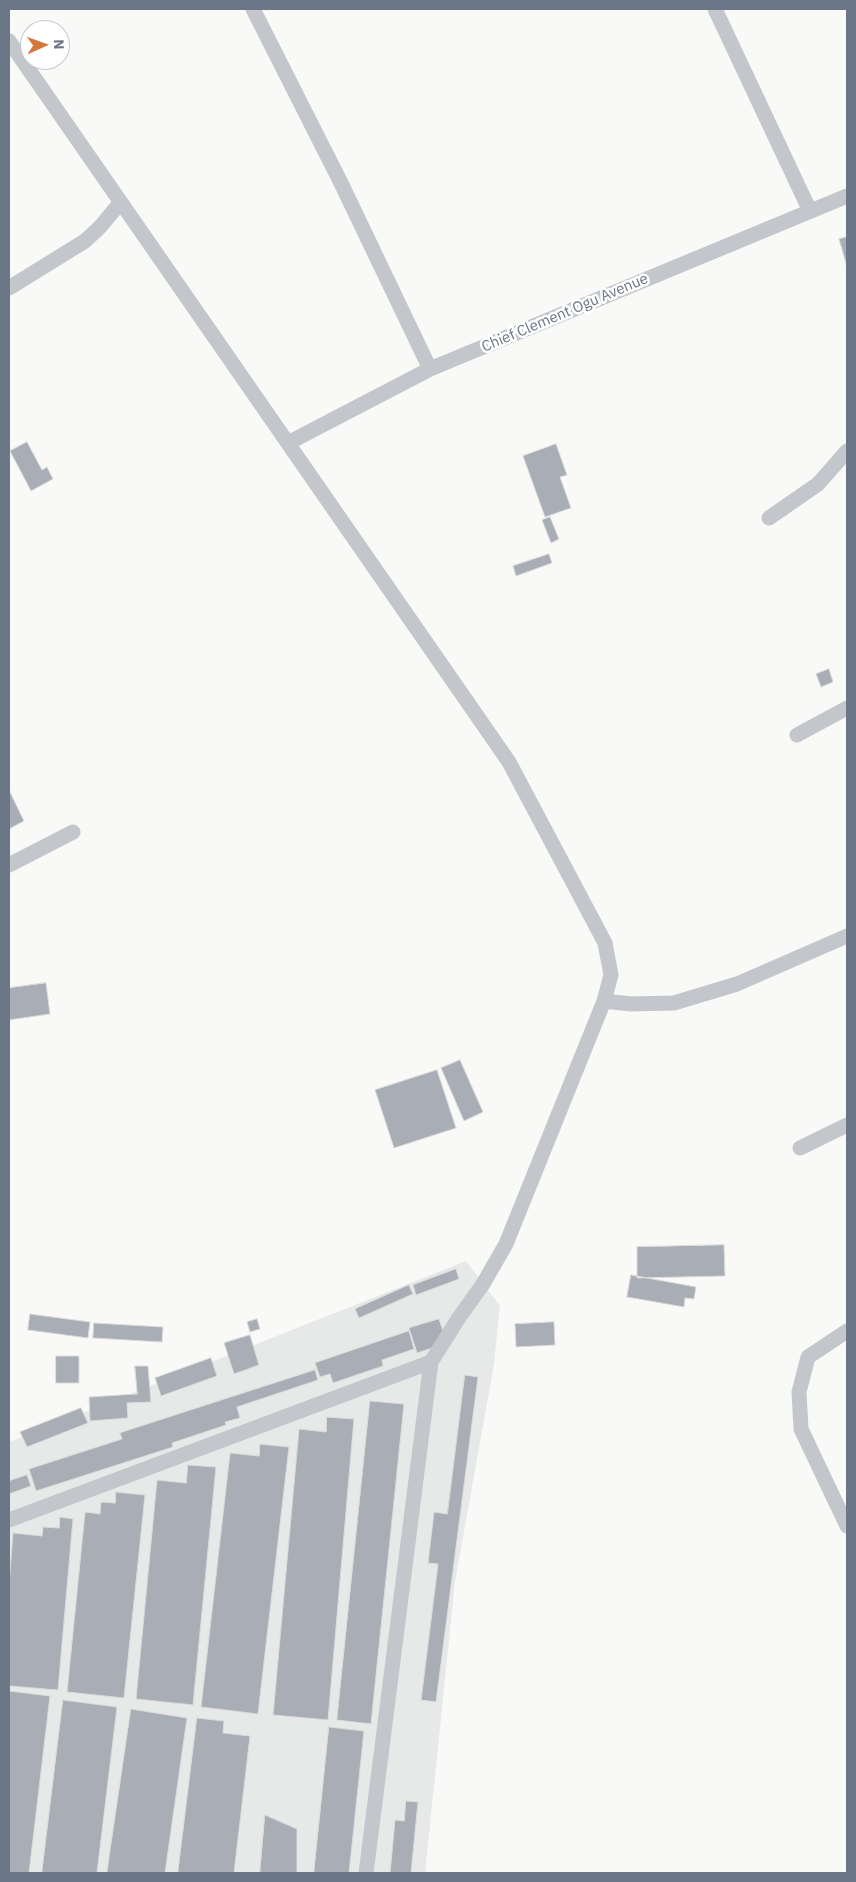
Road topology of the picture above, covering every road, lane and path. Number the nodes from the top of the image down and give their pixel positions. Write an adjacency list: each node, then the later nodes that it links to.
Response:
1 (253, 9): 8 (street)
2 (715, 9): 6 (street)
3 (9, 41): 5 (street)
4 (847, 196): 6 (street, Chief Clement Ogu Avenue)
5 (120, 203): 7 (street); 9 (street)
6 (810, 211): 8 (street, Chief Clement Ogu Avenue)
7 (9, 288)
8 (430, 369): 9 (street, Chief Clement Ogu Avenue)
9 (288, 443): 17 (street)
10 (847, 451): 11 (street)
11 (769, 518)
12 (847, 708): 13 (street)
13 (797, 735)
14 (73, 832): 15 (street)
15 (9, 865)
16 (847, 936): 17 (street)
17 (604, 1001): 21 (street)
18 (847, 1125): 19 (street)
19 (800, 1148)
20 (847, 1330): 23 (street)
21 (431, 1362): 22 (street); 24 (street)
22 (9, 1520)
23 (847, 1526)
24 (366, 1873)

